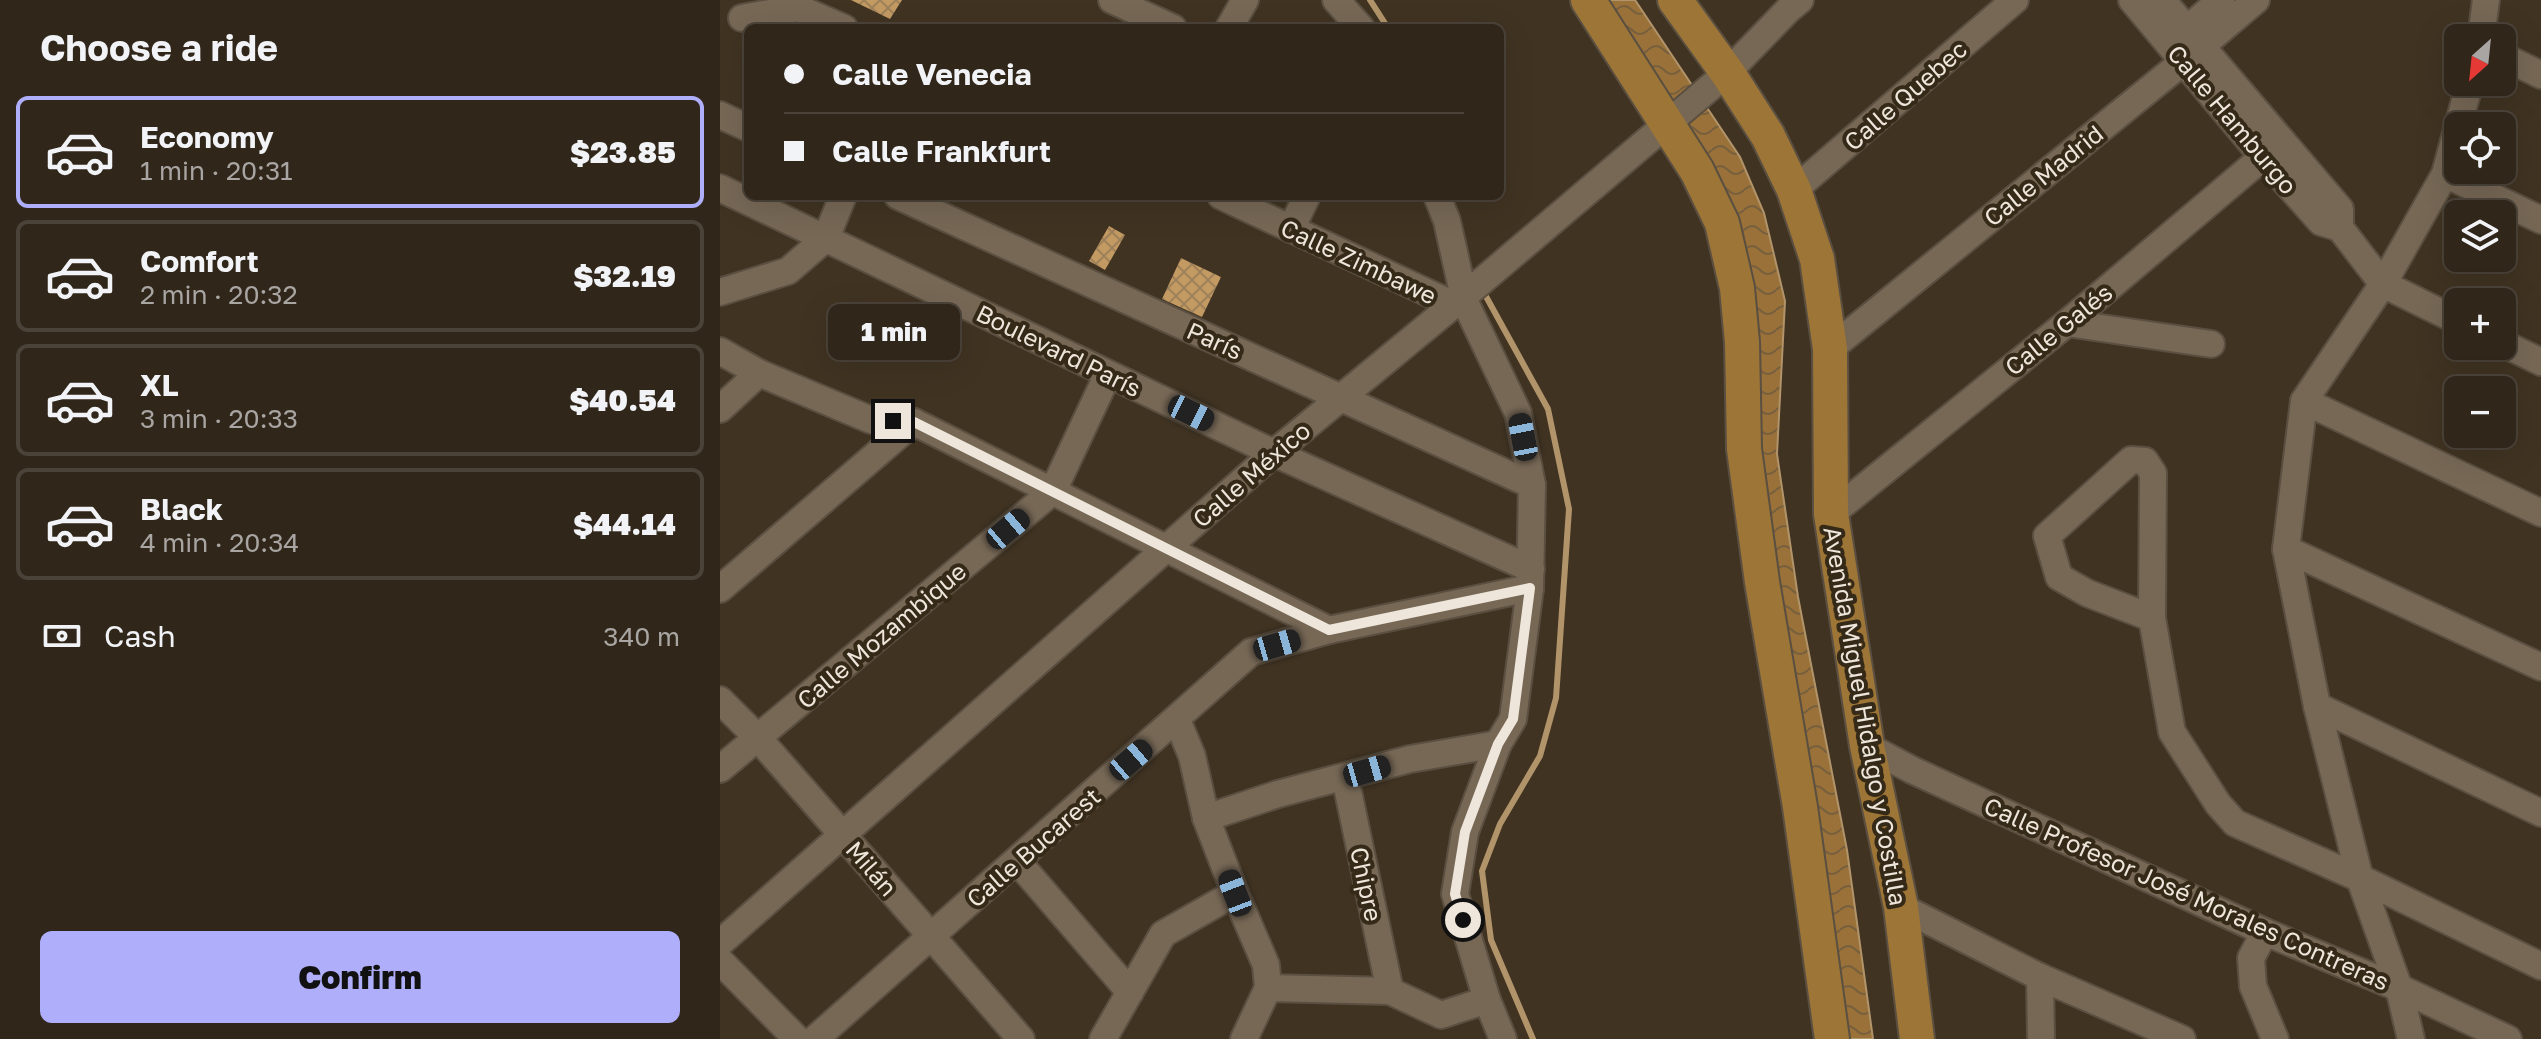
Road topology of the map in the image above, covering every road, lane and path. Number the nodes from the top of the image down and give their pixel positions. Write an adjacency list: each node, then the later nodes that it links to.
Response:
1 (1112, 0): 15 (street)
2 (1245, 0): 16 (street)
3 (1336, 0): 17 (street)
4 (1588, 0): 24 (main road)
5 (1675, 0): 22 (main road, Avenida Miguel Hidalgo y Costilla)
6 (2015, 0): 30 (street, Calle Quebec)
7 (2132, 0): 19 (street, Calle Hamburgo)
8 (2162, 0): 19 (street, Calle Hamburgo)
9 (2221, 0): 19 (street, Calle Madrid)
10 (2256, 0): 19 (street, Calle Madrid)
11 (2486, 0): 18 (street)
12 (1789, 3): 22 (street, Calle México)
13 (741, 17): 14 (street)
14 (835, 24)
15 (1164, 24)
16 (1231, 24)
17 (1357, 24)
18 (2483, 24)
19 (2187, 46): 26 (street, Calle Hamburgo); 47 (street, Calle Madrid)
20 (2516, 63): 21 (street)
21 (2541, 75)
22 (1723, 76): 24 (street, Calle México); 30 (main road, Avenida Miguel Hidalgo y Costilla)
23 (720, 115): 25 (street)
24 (1668, 123): 43 (street, Calle México); 101 (main road)
25 (744, 126)
26 (2273, 149): 41 (street, Calle Hamburgo); 45 (street, Calle Galés)
27 (2444, 176): 41 (street)
28 (2466, 184): 38 (street)
29 (720, 188): 31 (street, Boulevard París)
30 (1794, 190): 47 (main road, Avenida Miguel Hidalgo y Costilla)
31 (744, 199)
32 (745, 200): 40 (street, Boulevard París)
33 (841, 200): 40 (street)
34 (907, 200): 53 (street, París)
35 (1229, 200): 39 (street, Calle Zimbawe)
36 (1305, 200): 39 (street)
37 (1439, 200): 43 (street)
38 (2541, 220)
39 (1291, 229): 43 (street, Calle Zimbawe)
40 (826, 238): 42 (street); 52 (street, Boulevard París)
41 (2383, 284): 44 (street); 54 (street)
42 (720, 292)
43 (1462, 298): 53 (street, Calle México); 58 (street)
44 (2444, 314)
45 (2067, 323): 46 (street); 61 (street, Calle Galés)
46 (2211, 344)
47 (1830, 349): 61 (main road, Avenida Miguel Hidalgo y Costilla)
48 (2516, 350): 50 (street)
49 (720, 351): 51 (street)
50 (2541, 362)
51 (759, 373): 55 (street); 56 (street)
52 (1108, 374): 57 (street, Boulevard París); 59 (street, Calle Mozambique)
53 (1340, 397): 57 (street, Calle México); 58 (street, París)
54 (2304, 401): 60 (street); 63 (street)
55 (720, 409)
56 (914, 422): 59 (street); 65 (street)
57 (1274, 453): 62 (street, Calle México); 64 (street, Boulevard París)
58 (1532, 485): 64 (street)
59 (1053, 491): 62 (street); 72 (street, Calle Mozambique)
60 (2541, 513)
61 (1831, 514): 74 (main road, Avenida Miguel Hidalgo y Costilla)
62 (1166, 548): 67 (street); 79 (street, Calle México)
63 (2286, 549): 68 (street); 70 (street)
64 (1531, 578): 67 (street, Calle Bucarest); 73 (street)
65 (720, 589)
66 (2152, 618): 66 (street); 81 (street)
67 (1329, 630): 71 (street, Calle Bucarest)
68 (2541, 667)
69 (720, 700): 72 (street, Milán)
70 (2317, 706): 77 (street); 81 (street)
71 (1177, 720): 78 (street); 80 (street, Calle Bucarest)
72 (758, 738): 75 (street, Calle Mozambique); 79 (street, Milán)
73 (1498, 744): 76 (street); 94 (street)
74 (1867, 746): 83 (main road, Avenida Miguel Hidalgo y Costilla); 84 (street, Calle Profesor José Morales Contreras)
75 (720, 769)
76 (1345, 777): 78 (street); 92 (street, Chipre)
77 (2541, 813)
78 (1206, 818): 82 (street)
79 (843, 835): 85 (street, Milán); 86 (street, Calle México)
80 (1017, 861): 85 (street, Calle Bucarest); 93 (street)
81 (2360, 879): 88 (street); 91 (street)
82 (1235, 893): 90 (street); 93 (street)
83 (1901, 907): 89 (street); 102 (main road, Avenida Miguel Hidalgo y Costilla)
84 (2265, 932): 91 (street, Calle Profesor José Morales Contreras); 105 (street)
85 (931, 936): 95 (street, Milán); 97 (street, Calle Bucarest)
86 (720, 943)
87 (720, 961): 96 (street)
88 (2541, 966)
89 (2040, 977): 103 (street); 104 (street)
90 (1268, 988): 92 (street); 99 (street)
91 (2399, 988): 106 (street); 107 (street, Calle Profesor José Morales Contreras)
92 (1390, 991): 94 (street)
93 (1130, 992): 98 (street)
94 (1487, 1000): 100 (street)
95 (1015, 1037)
96 (797, 1039)
97 (815, 1039)
98 (1103, 1039)
99 (1244, 1039)
100 (1503, 1039)
101 (1832, 1039)
102 (1917, 1039)
103 (2041, 1039)
104 (2182, 1039)
105 (2275, 1039)
106 (2411, 1039)
107 (2508, 1039)

